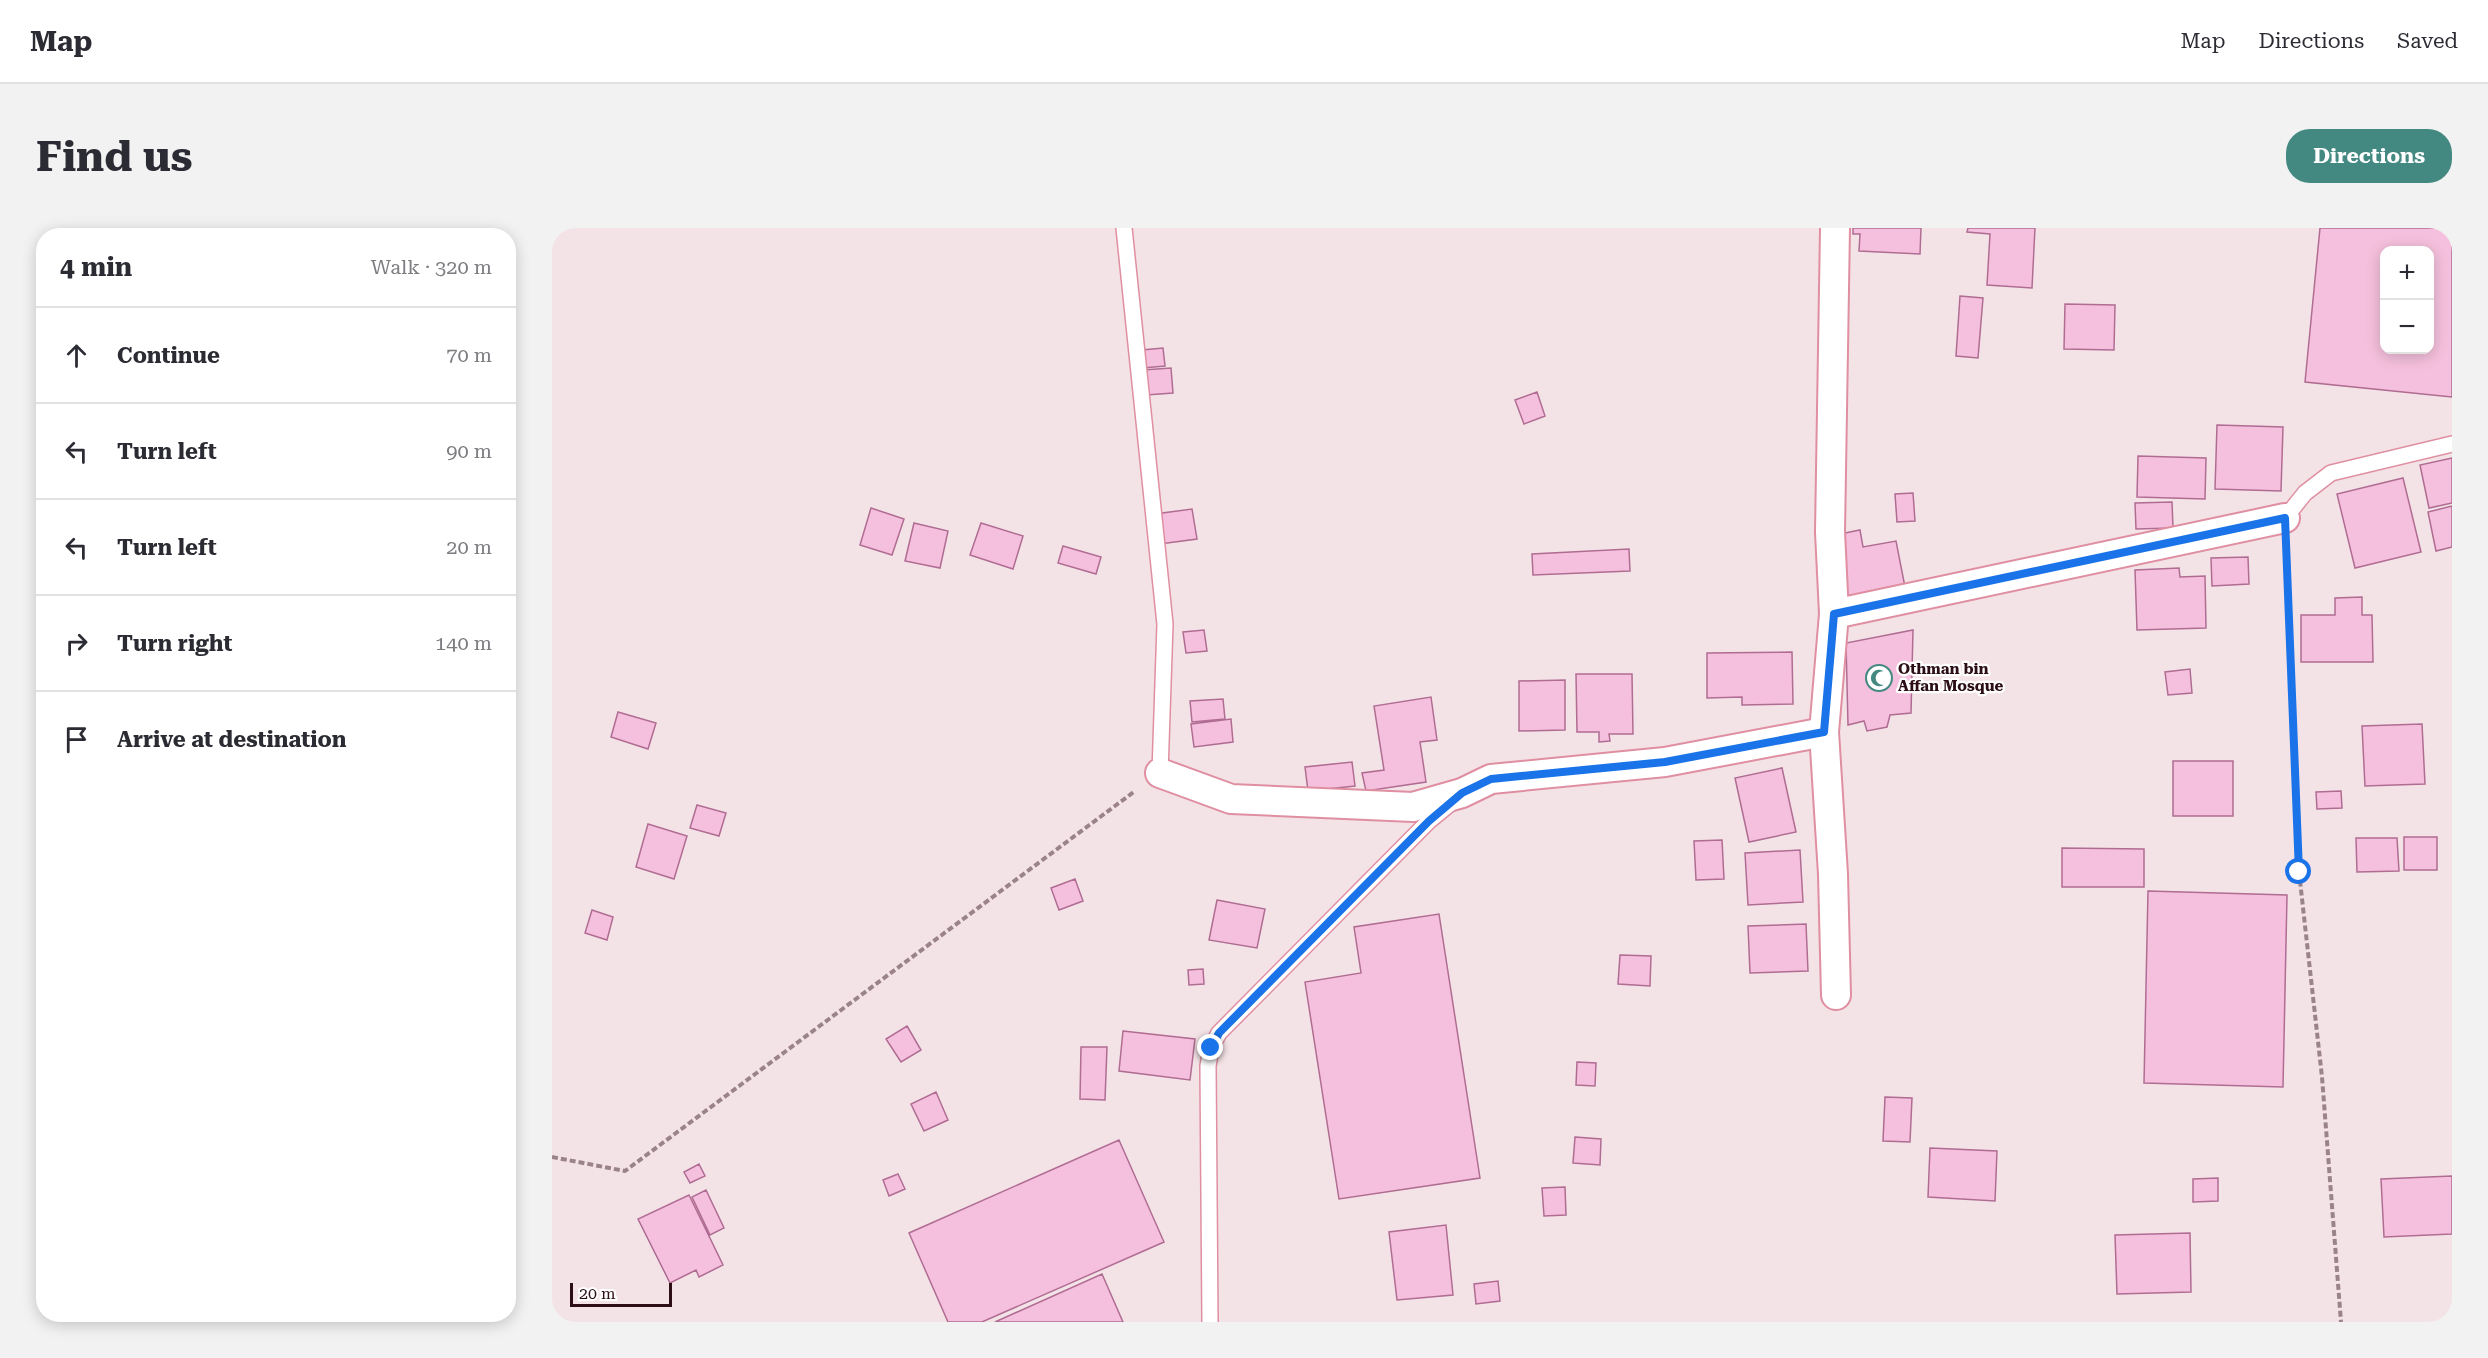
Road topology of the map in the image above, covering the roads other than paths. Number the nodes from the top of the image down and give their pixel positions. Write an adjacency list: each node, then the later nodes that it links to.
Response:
1 (1124, 228): 7 (lane)
2 (1835, 228): 5 (street)
3 (2452, 444): 4 (lane)
4 (2285, 518): 5 (street)
5 (1834, 614): 6 (street)
6 (1824, 732): 8 (street); 9 (street)
7 (1160, 773): 8 (street)
8 (1462, 793): 10 (lane)
9 (1836, 995)
10 (1210, 1322)

